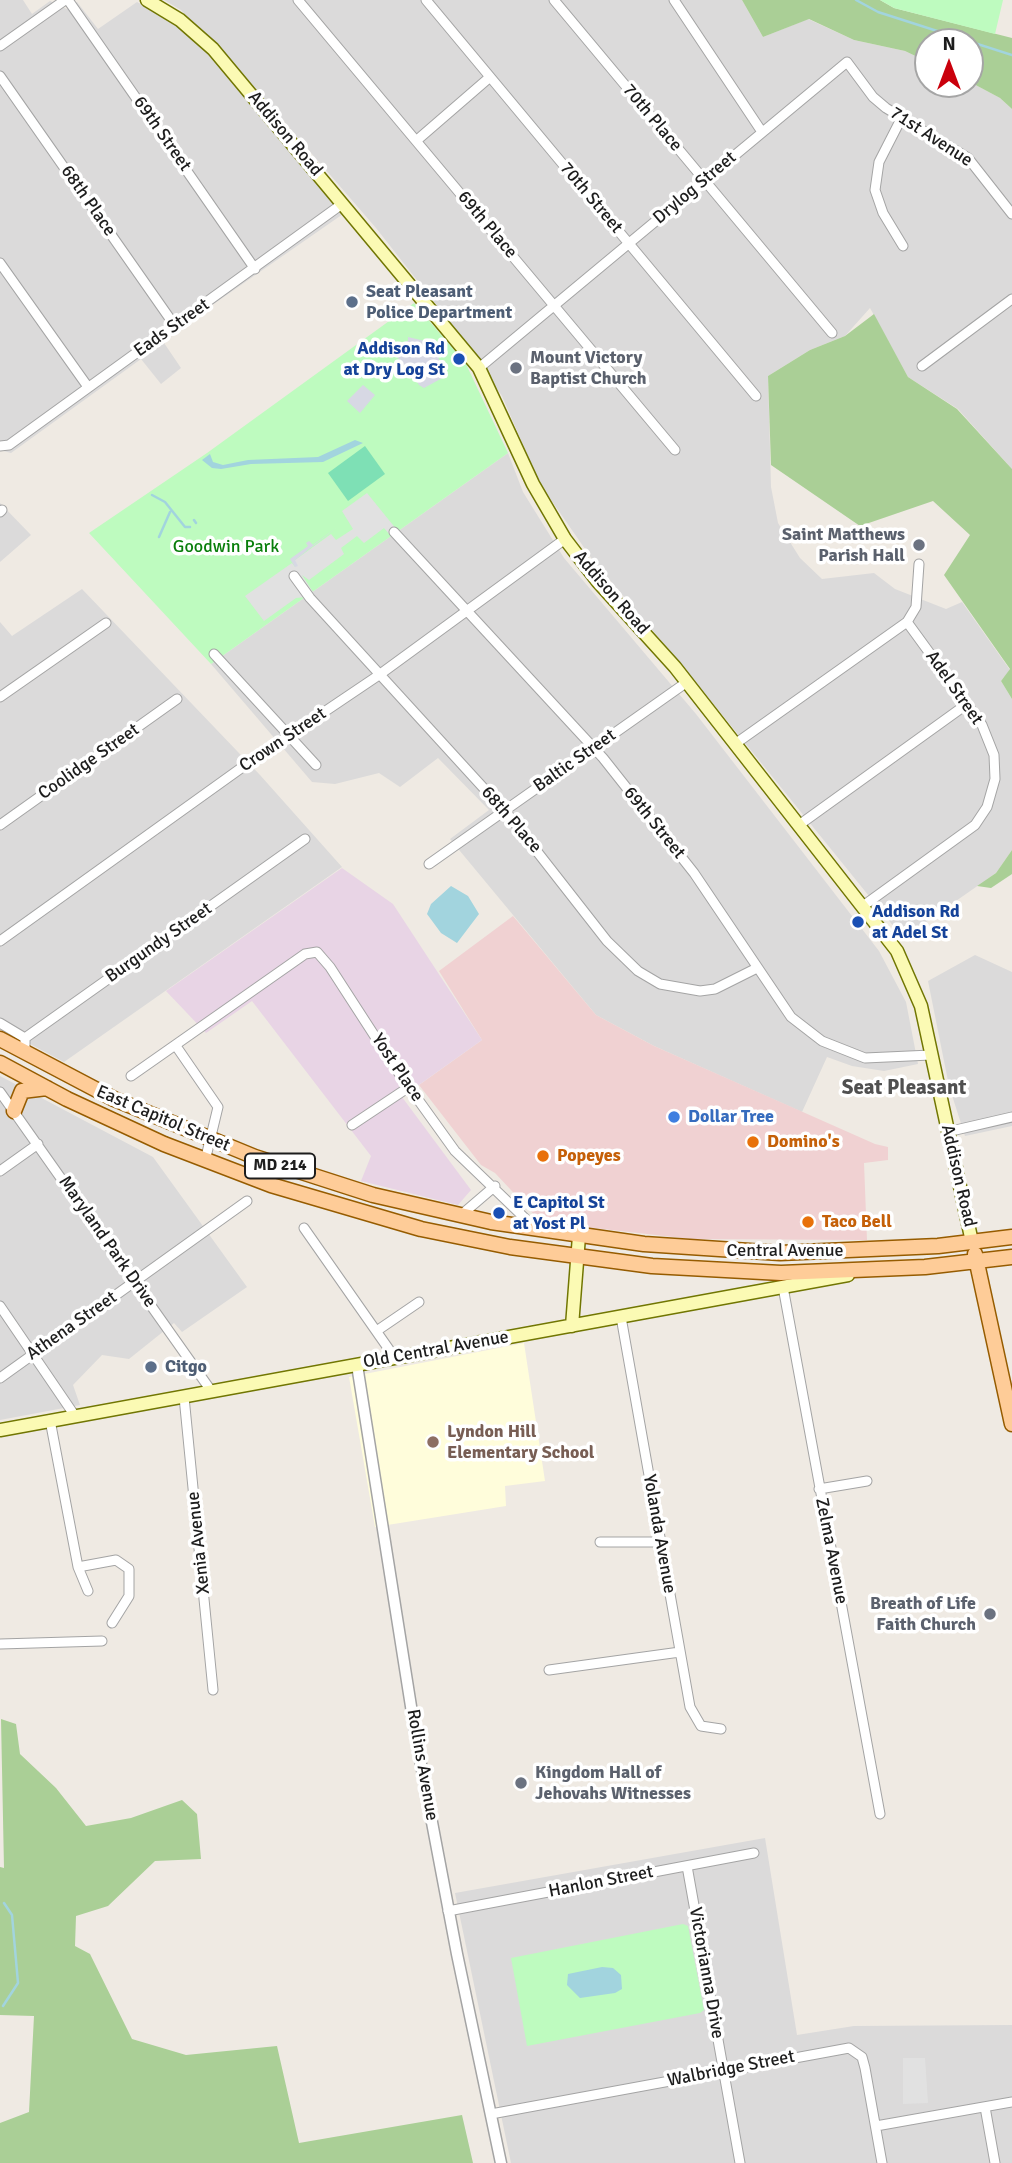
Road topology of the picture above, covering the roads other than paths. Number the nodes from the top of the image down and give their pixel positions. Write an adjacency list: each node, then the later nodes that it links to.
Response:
1 (67, 0): 7 (street); 20 (street, 69th Street)
2 (147, 0): 15 (main road, Addison Road)
3 (298, 0): 13 (street, 69th Place)
4 (426, 0): 10 (street, 70th Street)
5 (554, 0): 14 (street, 70th Place)
6 (674, 0): 12 (street)
7 (0, 46)
8 (847, 62): 11 (street, 71st Avenue); 12 (street, Drylog Street)
9 (0, 76): 23 (street, 68th Place)
10 (490, 77): 13 (street); 17 (street, 70th Street)
11 (901, 119): 16 (street, 71st Avenue); 18 (street)
12 (762, 132): 14 (street, Drylog Street)
13 (415, 141): 22 (street, 69th Place)
14 (704, 180): 17 (street, Drylog Street); 24 (street, 70th Place)
15 (342, 204): 20 (street, Eads Street); 26 (main road, Addison Road)
16 (1012, 214)
17 (629, 243): 22 (street, Drylog Street); 28 (street, 70th Street)
18 (903, 246)
19 (0, 263): 27 (street)
20 (255, 269): 23 (street, Eads Street)
21 (1012, 299): 25 (street)
22 (554, 305): 26 (street, Drylog Street); 30 (street, 69th Place)
23 (175, 326): 27 (street, Eads Street)
24 (832, 333)
25 (922, 366)
26 (479, 368): 32 (main road, Addison Road)
27 (88, 387): 29 (street, Eads Street)
28 (756, 396)
29 (0, 446)
30 (675, 450)
31 (394, 532): 35 (street, 69th Street)
32 (565, 539): 35 (street, Crown Street); 40 (main road, Addison Road)
33 (919, 565): 36 (street)
34 (294, 576): 39 (street, 68th Place)
35 (467, 612): 39 (street, Crown Street); 46 (street, 69th Street)
36 (907, 622): 43 (street, Adel Street); 45 (street)
37 (106, 623): 41 (street)
38 (214, 654): 44 (street)
39 (379, 675): 44 (street, Crown Street); 48 (street, 68th Place)
40 (687, 682): 45 (main road, Addison Road); 46 (street, Baltic Street)
41 (0, 697)
42 (177, 699): 49 (street, Coolidge Street)
43 (967, 704): 50 (street); 53 (street, Adel Street)
44 (288, 737): 47 (street); 54 (street, Crown Street)
45 (736, 744): 50 (main road, Addison Road)
46 (594, 748): 48 (street, Baltic Street); 55 (street, 69th Street)
47 (316, 765)
48 (503, 810): 52 (street, Baltic Street); 55 (street, 68th Place)
49 (0, 825)
50 (799, 825): 53 (main road, Addison Road)
51 (305, 839): 58 (street, Burgundy Street)
52 (429, 864)
53 (863, 906): 60 (main road, Addison Road)
54 (0, 942)
55 (757, 968): 60 (street, 69th Street)
56 (0, 1023): 58 (street)
57 (0, 1039): 58 (main road, East Capitol Street / MD 214)
58 (25, 1045): 70 (main road, East Capitol Street / MD 214)
59 (176, 1046): 62 (street); 63 (street, Yost Place); 70 (street)
60 (931, 1055): 69 (main road, Addison Road)
61 (0, 1063): 64 (main road, East Capitol Street / MD 214)
62 (131, 1076)
63 (409, 1087): 68 (street); 74 (street, Yost Place)
64 (47, 1088): 66 (main road); 72 (main road, East Capitol Street / MD 214)
65 (0, 1092): 66 (street, Maryland Park Drive)
66 (14, 1111): 71 (street, Maryland Park Drive)
67 (1012, 1117): 69 (street)
68 (352, 1125)
69 (947, 1132): 81 (main road, Addison Road)
70 (212, 1140): 72 (street); 76 (main road, East Capitol Street / MD 214)
71 (38, 1144): 73 (street); 86 (street, Maryland Park Drive)
72 (205, 1161): 82 (main road, East Capitol Street / MD 214)
73 (0, 1171)
74 (495, 1186): 76 (street); 78 (street, Yost Place)
75 (247, 1201): 86 (street, Athena Street)
76 (460, 1216): 78 (main road, East Capitol Street / MD 214)
77 (304, 1228): 92 (street)
78 (538, 1231): 79 (main road, East Capitol Street / MD 214)
79 (579, 1236): 81 (main road, Central Avenue / MD 214); 82 (main road)
80 (1012, 1237): 81 (main road, Central Avenue / MD 214)
81 (972, 1242): 84 (main road)
82 (578, 1257): 85 (main road, Central Avenue / MD 214); 91 (main road)
83 (1012, 1257): 84 (main road, Central Avenue / MD 214)
84 (977, 1262): 85 (main road, Central Avenue / MD 214); 101 (main road)
85 (872, 1270): 87 (main road, Old Central Avenue)
86 (135, 1282): 93 (street, Athena Street); 97 (street, Maryland Park Drive)
87 (783, 1287): 90 (main road, Old Central Avenue); 104 (street, Zelma Avenue)
88 (419, 1302): 92 (street)
89 (0, 1306): 93 (street)
90 (621, 1317): 91 (main road, Old Central Avenue); 106 (street, Yolanda Avenue)
91 (572, 1326): 94 (main road, Old Central Avenue)
92 (378, 1330): 94 (street)
93 (33, 1354): 96 (street, Athena Street); 99 (street)
94 (395, 1358): 95 (main road, Old Central Avenue)
95 (357, 1365): 97 (main road, Old Central Avenue); 119 (street, Rollins Avenue)
96 (0, 1378)
97 (212, 1392): 98 (main road, Old Central Avenue)
98 (184, 1397): 99 (main road, Old Central Avenue); 114 (street, Xenia Avenue)
99 (75, 1416): 100 (main road, Old Central Avenue)
100 (50, 1420): 102 (main road, Old Central Avenue); 107 (street)
101 (1012, 1424)
102 (0, 1430)
103 (867, 1481): 104 (street)
104 (819, 1489): 116 (street, Zelma Avenue)
105 (600, 1542): 106 (street)
106 (660, 1542): 112 (street, Yolanda Avenue)
107 (78, 1567): 108 (street); 109 (street)
108 (88, 1591)
109 (112, 1623)
110 (102, 1641): 111 (street)
111 (0, 1644)
112 (680, 1652): 113 (street); 115 (street, Yolanda Avenue)
113 (549, 1671)
114 (213, 1690)
115 (721, 1729)
116 (880, 1814)
117 (754, 1853): 118 (street, Hanlon Street)
118 (687, 1866): 119 (street, Hanlon Street); 120 (street, Victorianna Drive)
119 (448, 1911): 123 (street, Rollins Avenue)
120 (723, 2070): 123 (street, Walbridge Street); 124 (street, Walbridge Street); 126 (street, Victorianna Drive)
121 (1012, 2102): 122 (street)
122 (985, 2107): 124 (street); 128 (street)
123 (491, 2114): 125 (street, Rollins Avenue)
124 (876, 2126): 127 (street, Walbridge Street)
125 (501, 2163)
126 (740, 2163)
127 (882, 2163)
128 (995, 2163)

